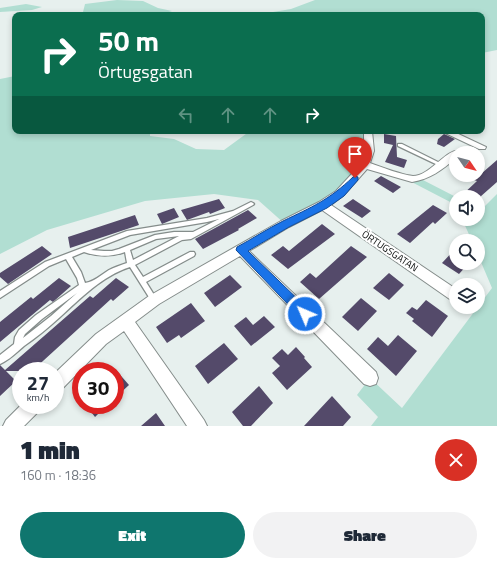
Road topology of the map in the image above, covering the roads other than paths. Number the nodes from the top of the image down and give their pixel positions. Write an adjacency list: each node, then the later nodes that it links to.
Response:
1 (368, 134): 9 (street)
2 (452, 134): 3 (street)
3 (464, 139): 5 (street); 6 (street)
4 (400, 145): 8 (lane)
5 (466, 146)
6 (480, 146)
7 (449, 158): 8 (street)
8 (442, 164): 9 (street)
9 (364, 165): 11 (street)
10 (251, 204): 12 (lane)
11 (324, 206): 16 (street); 23 (street, ÖRTUGSGATAN)
12 (232, 213): 13 (lane); 15 (lane)
13 (195, 234): 14 (lane); 19 (lane)
14 (127, 248): 15 (lane); 19 (lane)
15 (84, 250): 18 (lane)
16 (241, 250): 25 (street); 30 (street)
17 (192, 254): 20 (lane)
18 (68, 256): 22 (lane); 24 (lane)
19 (131, 264): 20 (lane); 21 (lane)
20 (142, 281): 25 (lane)
21 (94, 285): 22 (lane); 27 (lane)
22 (82, 286): 27 (lane)
23 (449, 291)
24 (0, 295)
25 (154, 300): 26 (street)
26 (125, 320): 29 (street); 33 (street)
27 (18, 346): 28 (lane)
28 (0, 360)
29 (64, 375)
30 (370, 378)
31 (24, 414): 32 (street)
32 (12, 426)
33 (198, 426)

